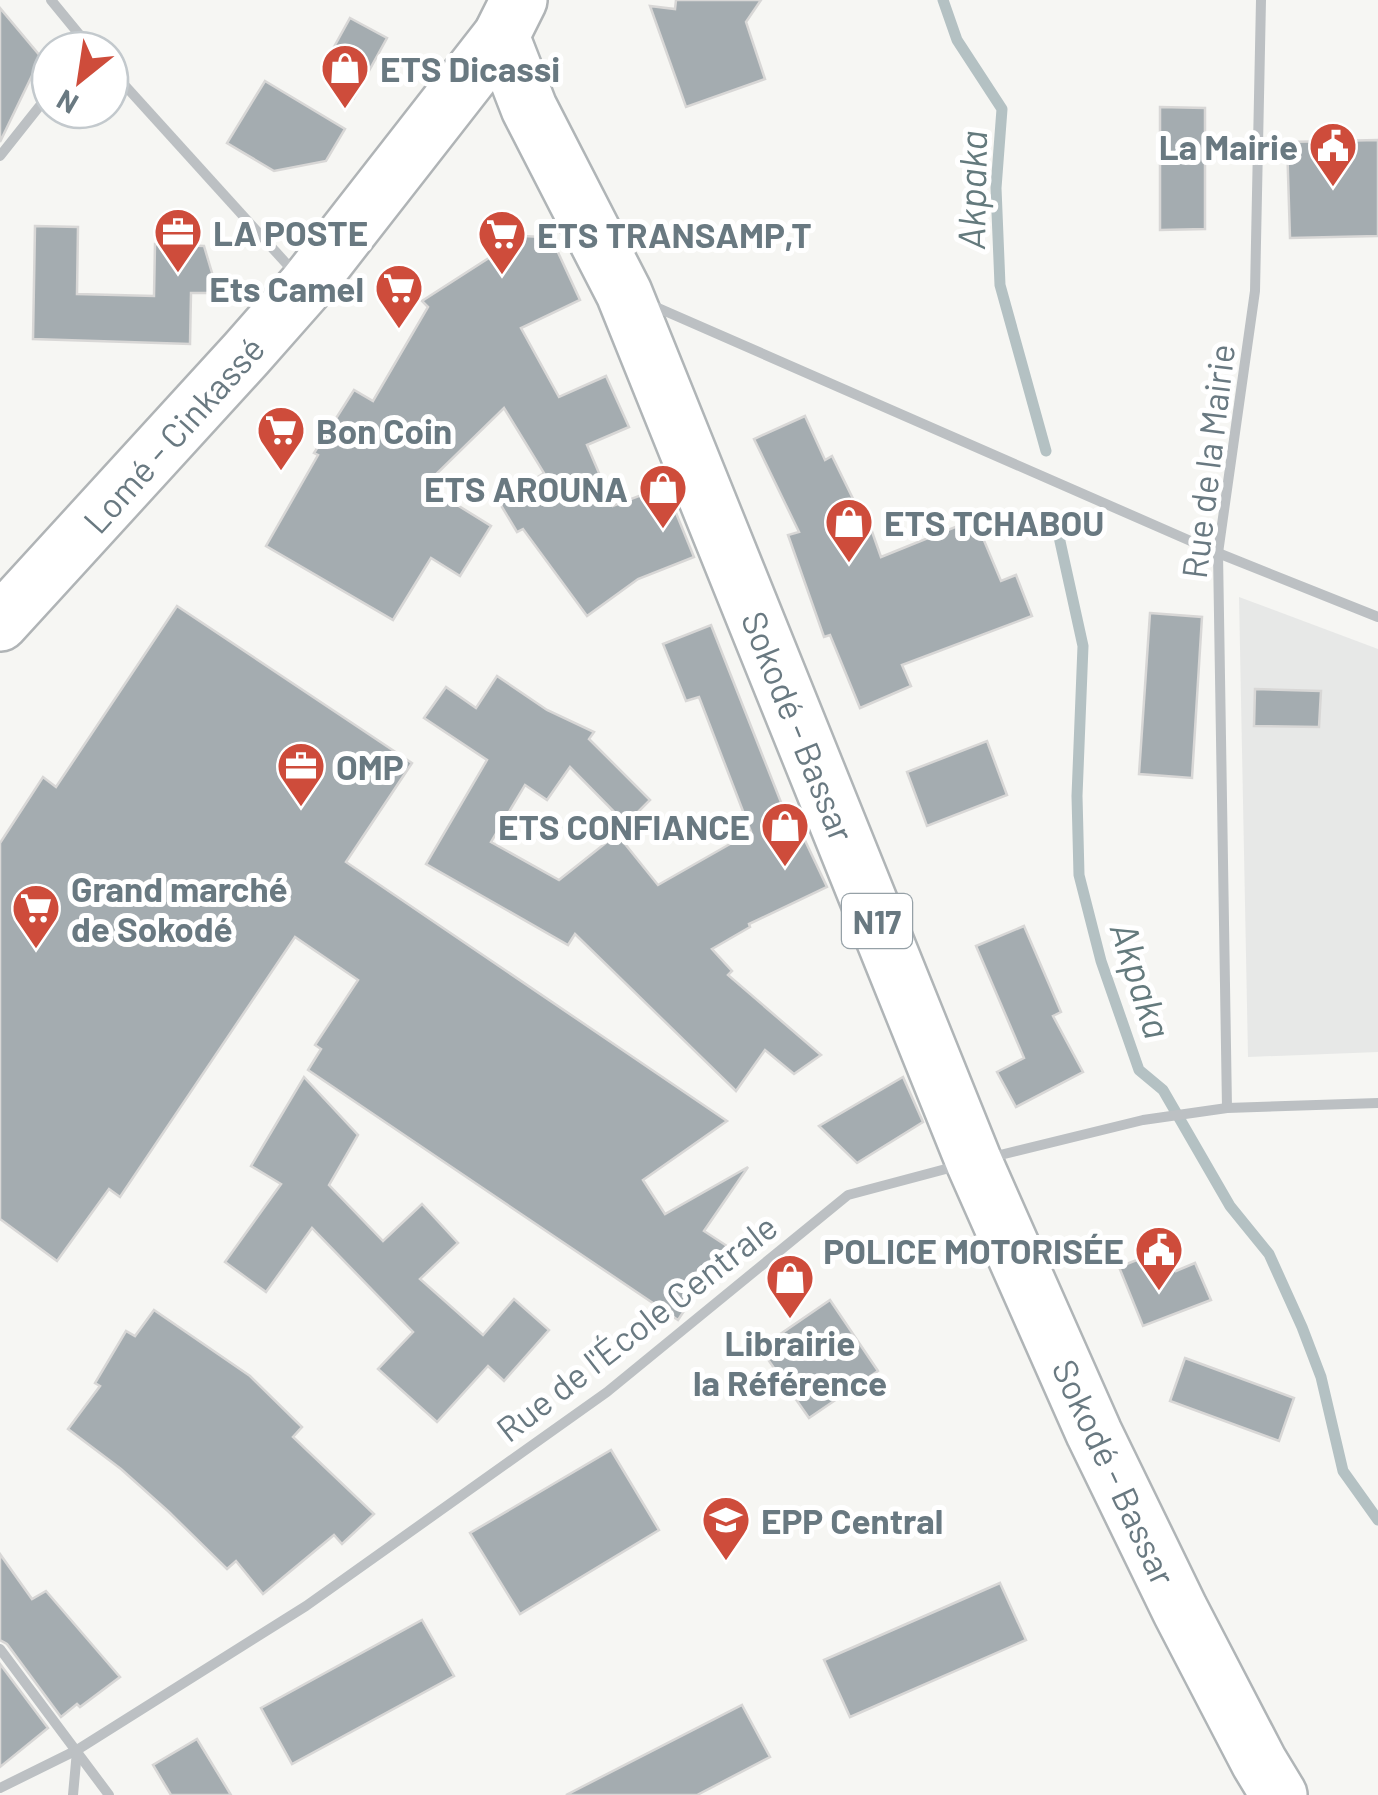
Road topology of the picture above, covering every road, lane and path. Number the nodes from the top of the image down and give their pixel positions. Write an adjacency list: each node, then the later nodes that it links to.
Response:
1 (51, 0): 4 (street)
2 (1262, 0): 10 (street, Rue de la Mairie)
3 (504, 18): 8 (main road, Lomé - Cinkassé); 9 (main road, Sokodé - Bassar / N17)
4 (74, 30)
5 (130, 92): 8 (street)
6 (30, 118): 7 (street)
7 (0, 156)
8 (306, 286): 12 (main road, Lomé - Cinkassé)
9 (624, 293): 10 (street); 15 (main road, Sokodé - Bassar / N17)
10 (1218, 552): 11 (street); 14 (street, Rue de la Mairie)
11 (1378, 617)
12 (0, 623)
13 (1378, 1103): 14 (street, Rue de l'École Centrale)
14 (1227, 1108): 15 (street, Rue de l'École Centrale)
15 (974, 1162): 17 (street, Rue de l'École Centrale); 21 (main road, Sokodé - Bassar / N17)
16 (0, 1648): 17 (street)
17 (77, 1750): 18 (street, Rue de l'École Centrale); 19 (street); 20 (street)
18 (0, 1788)
19 (74, 1795)
20 (109, 1795)
21 (1279, 1795)

